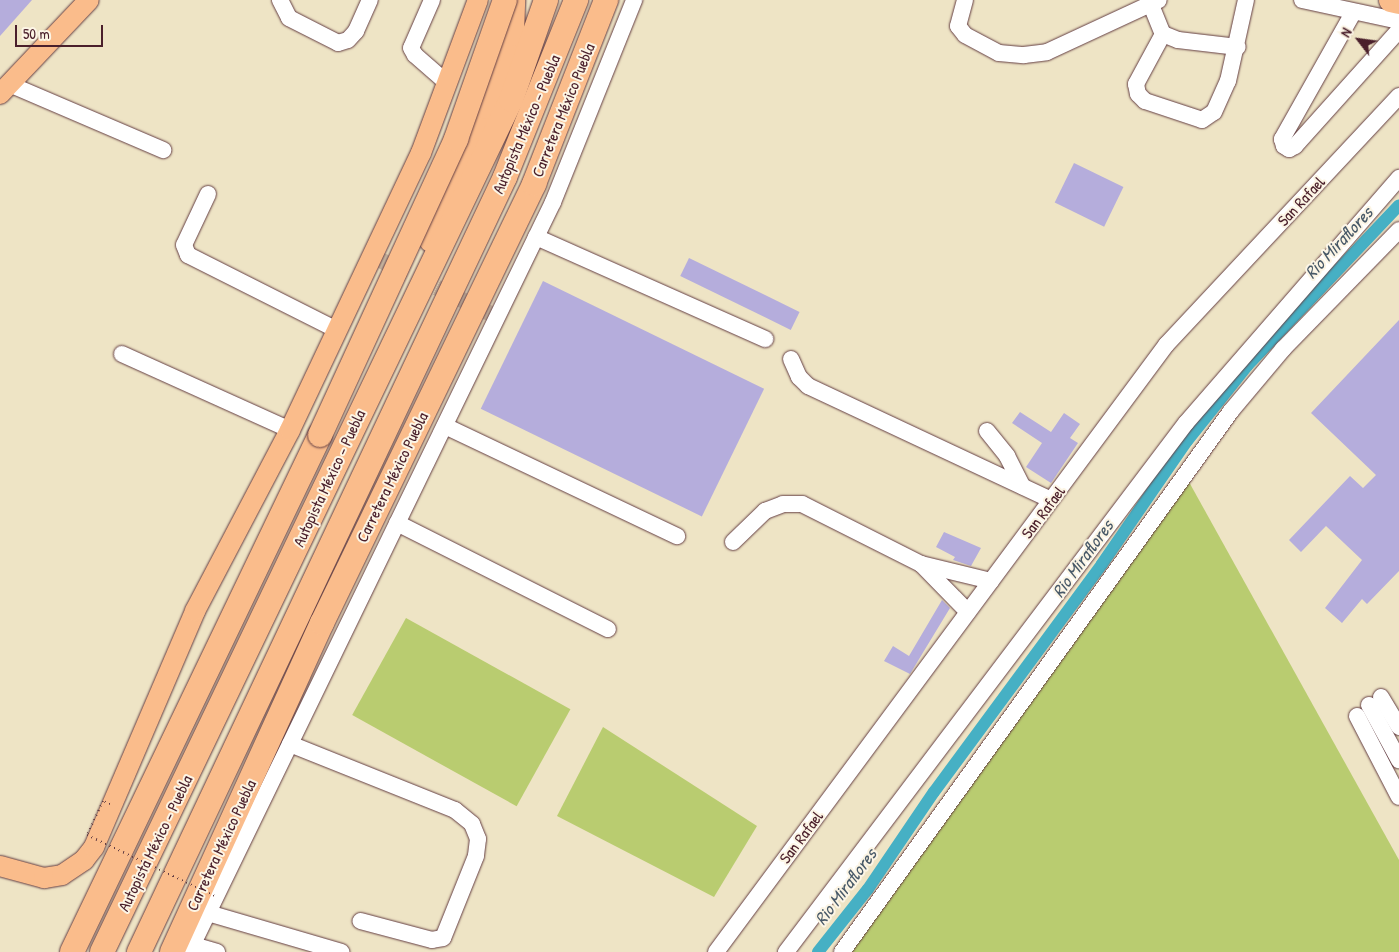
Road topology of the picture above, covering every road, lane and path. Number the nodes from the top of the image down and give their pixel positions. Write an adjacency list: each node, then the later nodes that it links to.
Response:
1 (89, 0): 28 (main road)
2 (280, 0): 3 (street)
3 (370, 0)
4 (432, 0): 27 (street)
5 (476, 0): 27 (main road)
6 (505, 0): 65 (highway, bridge)
7 (512, 0): 32 (highway); 38 (highway)
8 (534, 0): 24 (highway)
9 (546, 0): 24 (highway, Autopista México - Puebla)
10 (577, 0): 26 (highway); 33 (highway, Autopista México - Puebla)
11 (600, 0): 26 (highway)
12 (606, 0): 31 (highway, Carretera México Puebla)
13 (634, 0): 37 (street)
14 (965, 0): 18 (street)
15 (1246, 0): 25 (street)
16 (1302, 0): 20 (street)
17 (1391, 0): 19 (highway)
18 (1153, 1): 23 (street)
19 (1399, 2)
20 (1353, 13): 21 (street); 22 (street)
21 (1399, 21)
22 (1399, 30)
23 (1162, 34): 25 (street); 25 (street)
24 (530, 44): 32 (highway, Autopista México - Puebla)
25 (1238, 47)
26 (568, 60): 31 (highway); 33 (highway)
27 (447, 83): 39 (main road)
28 (4, 89): 30 (street)
29 (1399, 96): 47 (street, San Rafael)
30 (163, 150)
31 (545, 158): 57 (highway, Carretera México Puebla)
32 (476, 174): 38 (highway, Autopista México - Puebla)
33 (505, 177): 55 (highway, Autopista México - Puebla)
34 (1399, 178): 79 (street)
35 (208, 194): 39 (street)
36 (1399, 230): 80 (street)
37 (536, 237): 40 (street); 43 (street)
38 (414, 301): 56 (highway, Autopista México - Puebla)
39 (337, 330): 44 (main road)
40 (765, 339)
41 (122, 354): 44 (street)
42 (791, 359): 46 (street)
43 (445, 426): 48 (street); 49 (street)
44 (290, 430): 67 (main road)
45 (987, 431): 46 (street)
46 (1022, 486): 47 (street)
47 (1052, 500): 52 (street, San Rafael)
48 (397, 523): 54 (street); 60 (street)
49 (677, 536)
50 (733, 542): 51 (street)
51 (921, 564): 52 (street); 53 (street)
52 (991, 581): 53 (street, San Rafael)
53 (968, 612): 78 (street, San Rafael)
54 (608, 629)
55 (275, 663): 61 (highway); 68 (highway, Autopista México - Puebla)
56 (239, 666): 65 (highway); 74 (highway, Autopista México - Puebla)
57 (298, 675): 61 (highway); 66 (highway, Carretera México Puebla)
58 (1369, 706): 59 (street); 62 (street); 63 (street)
59 (1399, 727)
60 (290, 744): 70 (street); 71 (street)
61 (252, 752): 66 (highway); 68 (highway)
62 (1399, 760)
63 (1399, 797)
64 (110, 804): 69 (path, bridge)
65 (135, 825): 73 (highway)
66 (230, 825): 72 (highway, Carretera México Puebla)
67 (0, 866)
68 (180, 868): 75 (highway, Autopista México - Puebla)
69 (215, 896)
70 (208, 913): 72 (street); 77 (street)
71 (360, 920)
72 (185, 950): 76 (street)
73 (72, 952)
74 (102, 952)
75 (139, 952)
76 (217, 952)
77 (341, 952)
78 (716, 952)
79 (786, 952)
80 (842, 952)

